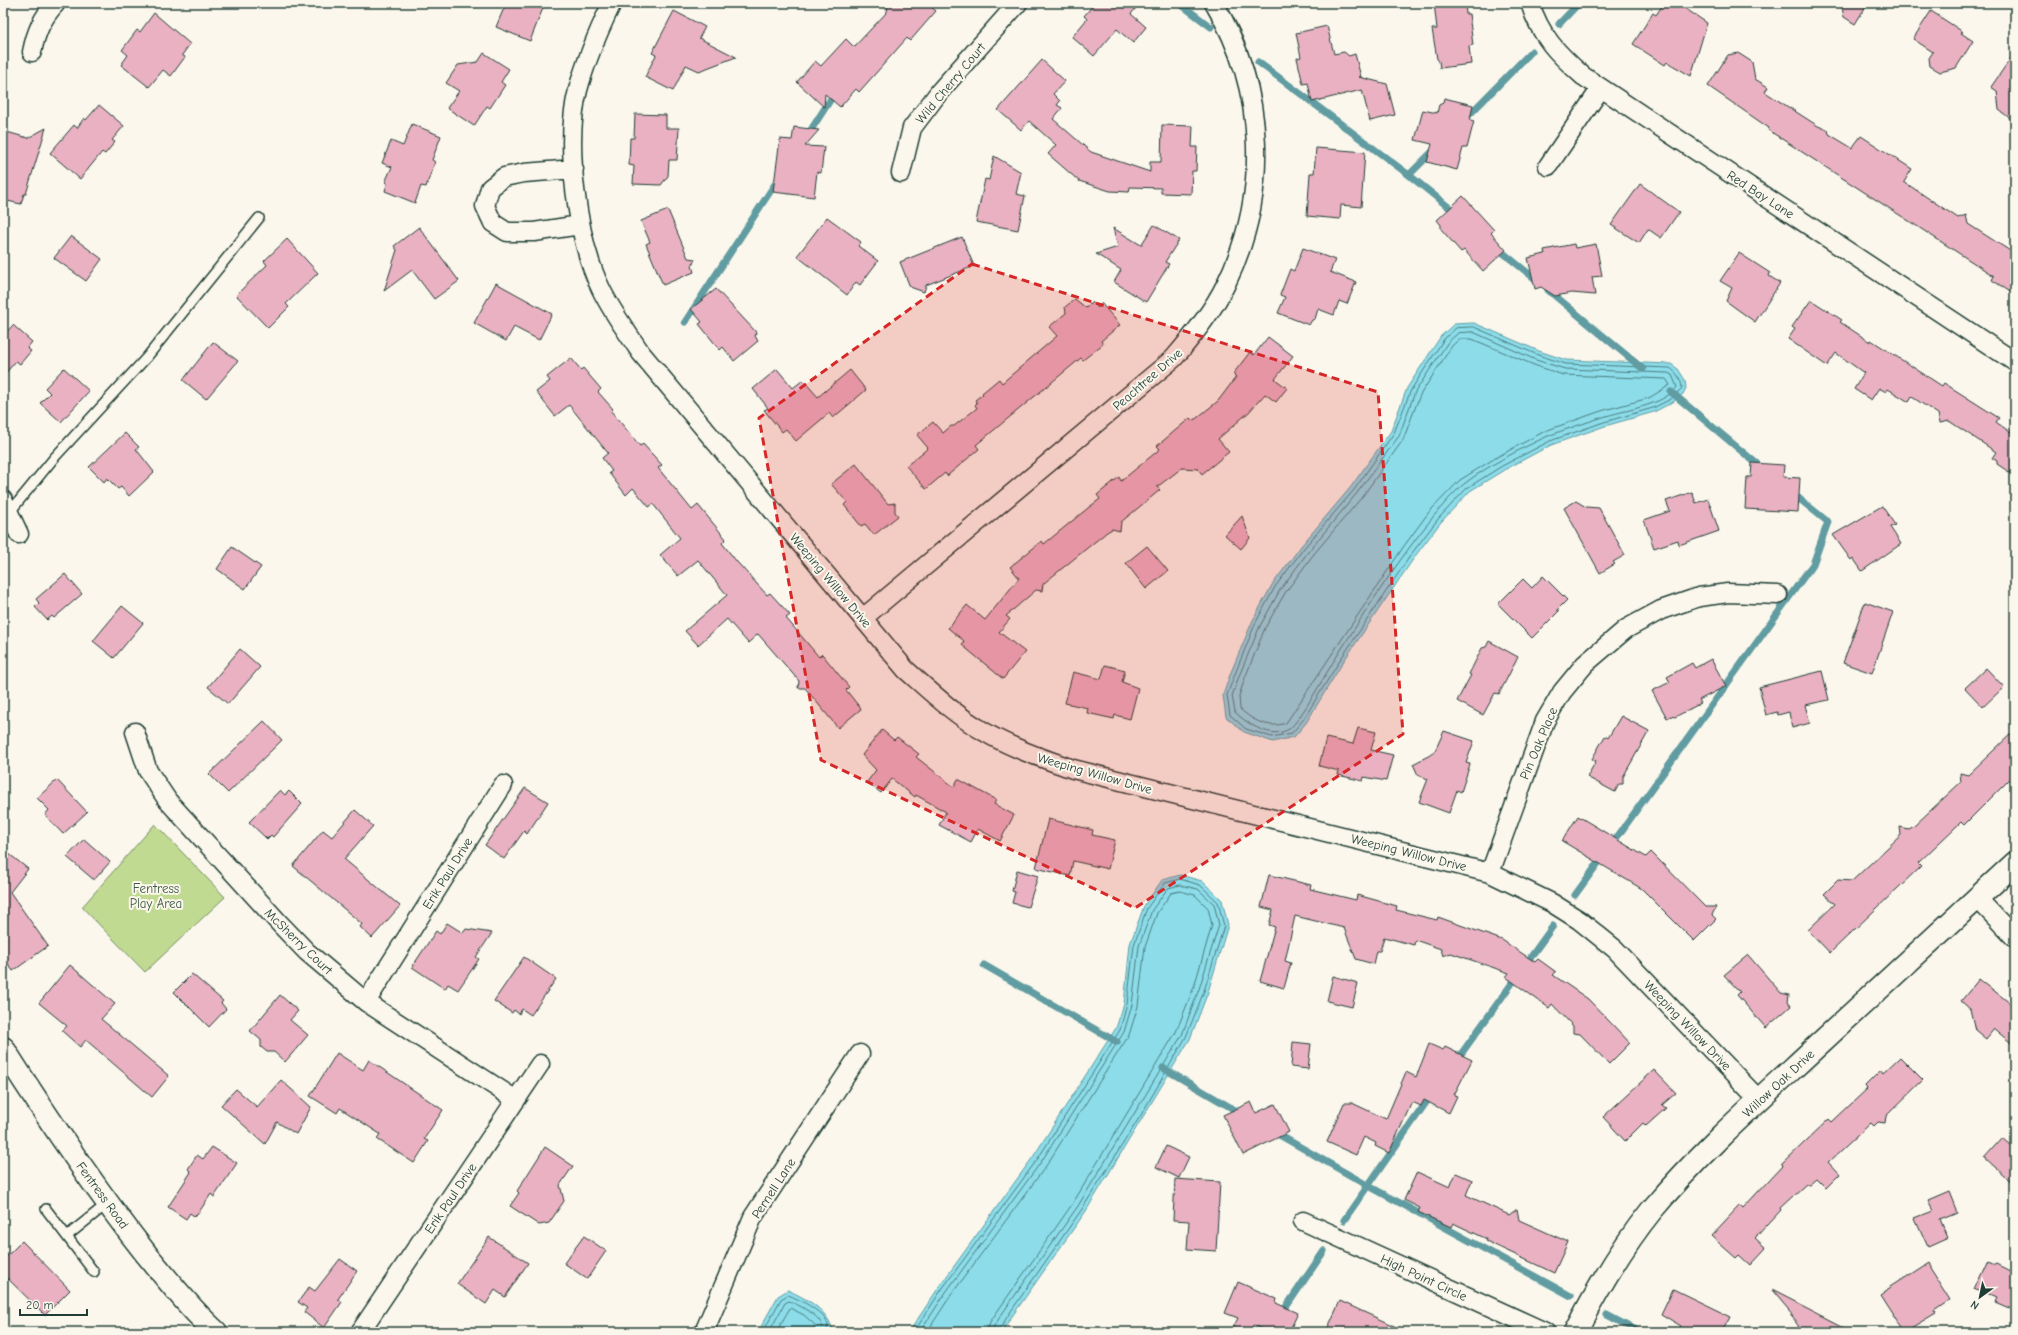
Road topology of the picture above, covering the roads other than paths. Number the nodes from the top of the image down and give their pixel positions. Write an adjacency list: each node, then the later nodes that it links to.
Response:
1 (56, 3): 6 (street)
2 (612, 3): 9 (street, Weeping Willow Drive)
3 (1018, 3): 10 (street, Wild Cherry Court)
4 (1214, 3): 17 (street, Peachtree Drive)
5 (1530, 3): 7 (street, Red Bay Lane)
6 (32, 52)
7 (1601, 88): 8 (street); 13 (street, Red Bay Lane)
8 (1548, 166)
9 (574, 169): 12 (street, Weeping Willow Drive); 12 (street)
10 (901, 173)
11 (259, 218): 14 (lane)
12 (580, 225): 17 (street, Weeping Willow Drive)
13 (2015, 362)
14 (6, 507): 15 (street)
15 (19, 534)
16 (1778, 595): 21 (street, Pin Oak Place)
17 (863, 618): 21 (street, Weeping Willow Drive)
18 (135, 732): 24 (street, McSherry Court)
19 (503, 785): 24 (street, Erik Paul Drive)
20 (2015, 863): 22 (street, Willow Oak Drive)
21 (1490, 873): 29 (street, Weeping Willow Drive)
22 (1977, 898): 23 (street); 29 (street, Willow Oak Drive)
23 (2015, 938)
24 (366, 1002): 28 (street, McSherry Court)
25 (3, 1048): 30 (street, Fentress Road)
26 (860, 1054): 37 (street, Pernell Lane)
27 (540, 1064): 28 (street, Erik Paul Drive)
28 (516, 1100): 36 (street, Erik Paul Drive)
29 (1759, 1100): 39 (street, Willow Oak Drive)
30 (108, 1203): 33 (lane); 35 (street, Fentress Road)
31 (46, 1209): 33 (lane)
32 (1303, 1221): 38 (street, High Point Circle)
33 (67, 1236): 34 (lane)
34 (94, 1272)
35 (216, 1332)
36 (360, 1332)
37 (704, 1332)
38 (1545, 1332)
39 (1575, 1332)

